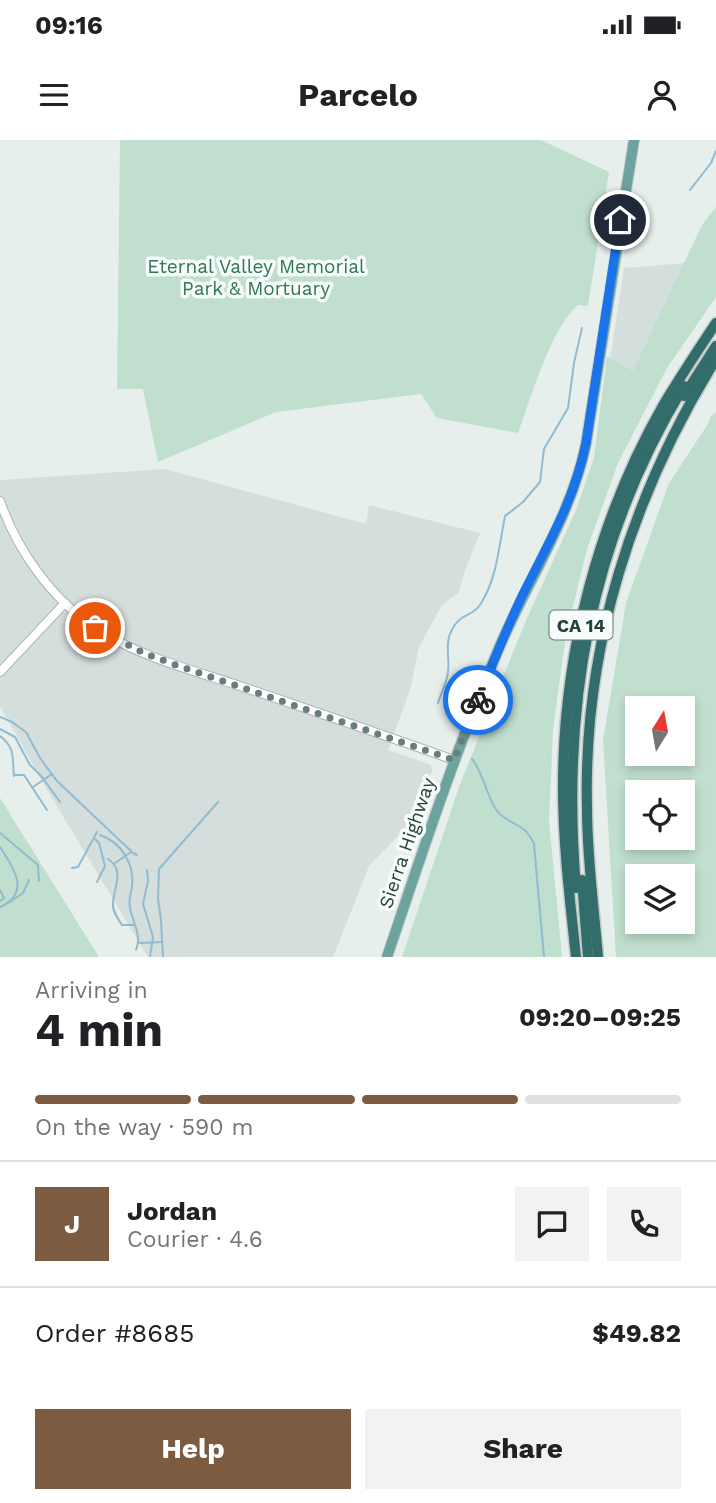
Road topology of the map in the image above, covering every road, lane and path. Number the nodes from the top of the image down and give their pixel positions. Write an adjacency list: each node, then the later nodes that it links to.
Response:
1 (634, 140): 9 (main road, Sierra Highway)
2 (716, 323): 11 (highway, CA 14)
3 (716, 337): 12 (highway)
4 (716, 346): 13 (highway)
5 (716, 359): 14 (highway, CA 14)
6 (0, 501): 7 (street)
7 (65, 603): 8 (street); 9 (street)
8 (0, 672)
9 (454, 760): 10 (main road, Sierra Highway)
10 (387, 957)
11 (576, 957)
12 (583, 957)
13 (589, 957)
14 (598, 957)

